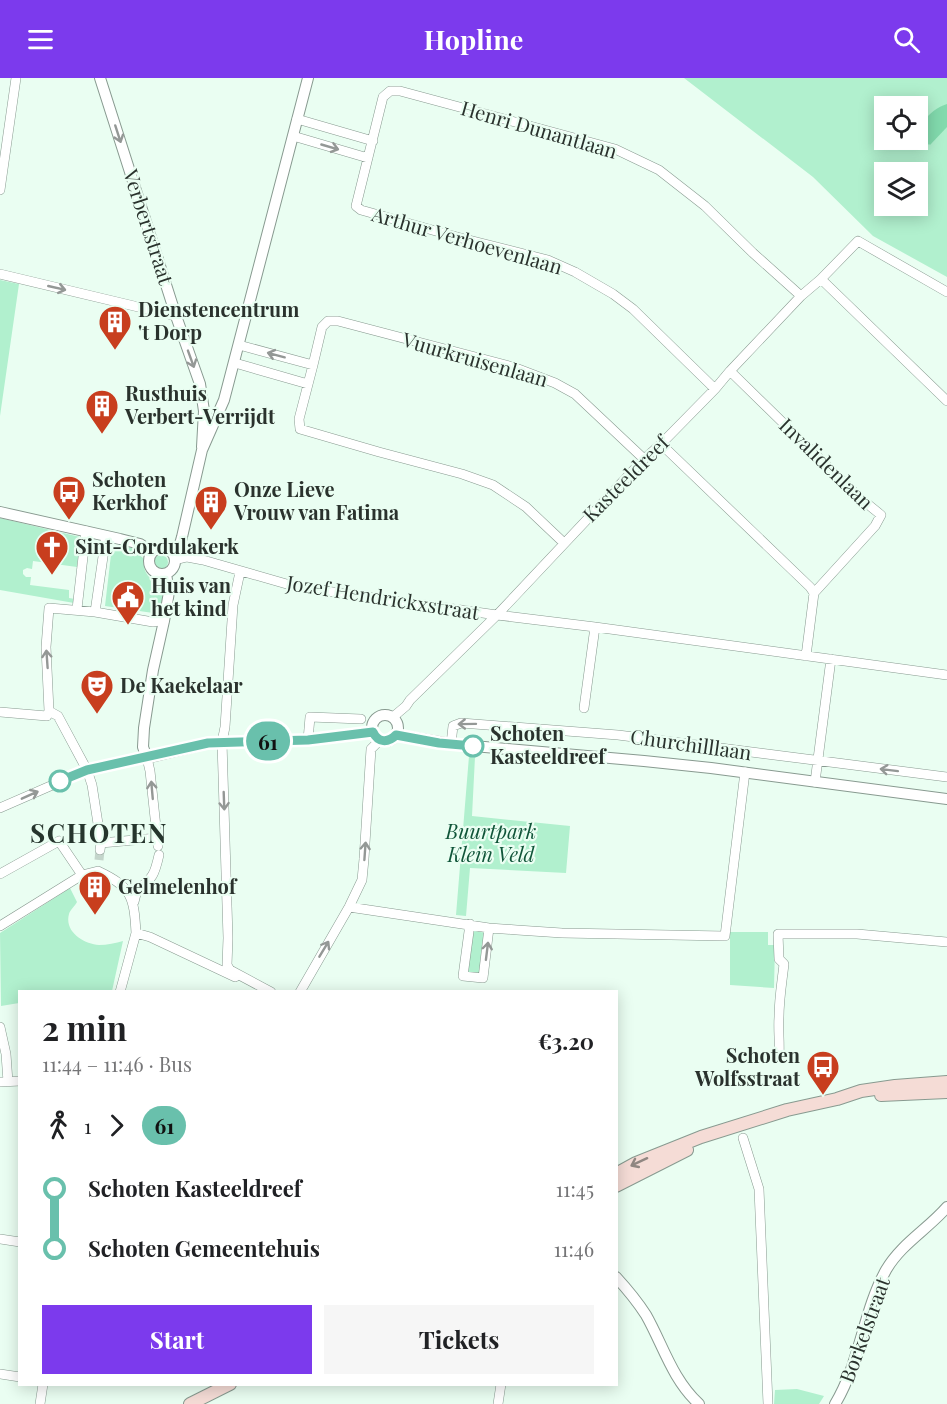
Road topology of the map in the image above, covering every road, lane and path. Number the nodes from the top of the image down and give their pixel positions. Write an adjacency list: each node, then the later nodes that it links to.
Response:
1 (16, 78): 8 (street)
2 (100, 78): 14 (street, Verbertstraat, one-way to 14)
3 (308, 78): 4 (street, Verbertstraat)
4 (297, 119): 5 (street, Verbertstraat); 6 (street)
5 (292, 136): 7 (street, one-way to 7); 15 (street, Verbertstraat)
6 (373, 141): 7 (street, Henri Dunantlaan); 13 (street, Henri Dunantlaan)
7 (368, 158): 9 (street, Henri Dunantlaan)
8 (0, 190)
9 (356, 206): 20 (street, Arthur Verhoevenlaan)
10 (0, 274): 14 (street, one-way to 14)
11 (821, 279): 12 (street, Kasteeldreef); 13 (street, Kasteeldreef); 21 (street)
12 (947, 292)
13 (801, 296): 18 (street, Kasteeldreef)
14 (176, 316): 23 (street, Verbertstraat, one-way to 23)
15 (239, 345): 16 (street, Verbertstraat); 17 (street, one-way to 15)
16 (235, 363): 19 (street); 22 (street, Verbertstraat)
17 (314, 365): 19 (street, Vuurkruisenlaan); 26 (street, Vuurkruisenlaan)
18 (729, 370): 20 (street, Kasteeldreef); 35 (street, Invalidenlaan)
19 (308, 384): 30 (street, Vuurkruisenlaan)
20 (715, 389): 24 (street, Kasteeldreef)
21 (947, 401)
22 (222, 409): 23 (street); 25 (street, Verbertstraat)
23 (204, 411): 25 (street, Verbertstraat)
24 (661, 444): 26 (street, Kasteeldreef); 35 (street)
25 (202, 450): 32 (street, Verbertstraat)
26 (644, 459): 30 (street, Kasteeldreef)
27 (0, 512): 28 (street)
28 (86, 531): 29 (street); 36 (street)
29 (106, 536): 31 (street); 37 (street)
30 (564, 543): 38 (street, Kasteeldreef)
31 (152, 552): 32 (street); 34 (street)
32 (174, 556): 33 (street, Jozef Hendrickxstraat); 34 (street, Verbertstraat)
33 (240, 572): 38 (street, Jozef Hendrickxstraat); 52 (street)
34 (166, 574): 39 (street)
35 (814, 593): 41 (street)
36 (77, 609): 37 (street); 45 (street, one-way to 36)
37 (95, 612): 39 (street)
38 (497, 615): 40 (street, Jozef Hendrickxstraat); 47 (street, Kasteeldreef)
39 (164, 621): 54 (street)
40 (595, 627): 41 (street, Jozef Hendrickxstraat); 44 (street)
41 (806, 656): 42 (street, Jozef Hendrickxstraat)
42 (831, 659): 43 (street, Jozef Hendrickxstraat); 55 (street)
43 (947, 675)
44 (584, 708)
45 (49, 711): 46 (street); 56 (street)
46 (0, 712)
47 (393, 717): 49 (street); 50 (street)
48 (361, 719): 51 (street)
49 (396, 735): 50 (street); 53 (street, Churchilllaan)
50 (376, 736): 51 (street); 68 (street, one-way to 50)
51 (308, 740): 52 (street)
52 (222, 742): 54 (street); 76 (street, one-way to 76)
53 (451, 744): 55 (street, Churchilllaan, one-way to 53); 57 (street, Churchilllaan)
54 (147, 758): 56 (street); 62 (street, one-way to 54)
55 (818, 761): 58 (street, Churchilllaan, one-way to 55); 59 (street)
56 (87, 770): 61 (street, one-way to 56); 63 (street)
57 (745, 772): 59 (street, Churchilllaan); 71 (street)
58 (947, 777)
59 (815, 782): 60 (street, Churchilllaan)
60 (947, 799)
61 (0, 808)
62 (158, 846): 63 (street); 67 (street)
63 (100, 851): 64 (street)
64 (98, 871): 66 (street); 67 (street)
65 (0, 874): 66 (street)
66 (82, 875): 70 (street)
67 (133, 905): 72 (street)
68 (350, 907): 69 (street); 77 (street, one-way to 68)
69 (470, 924): 71 (street); 71 (street, one-way to 71)
70 (0, 926)
71 (489, 928)
72 (136, 933): 74 (street); 75 (street)
73 (947, 942): 79 (street)
74 (121, 990)
75 (259, 990)
76 (266, 990)
77 (301, 990)
78 (0, 1027): 80 (street)
79 (779, 1056)
80 (4, 1082)
81 (947, 1082): 83 (main road)
82 (947, 1092): 83 (main road)
83 (837, 1099): 84 (main road)
84 (733, 1127): 86 (main road, one-way to 86); 87 (main road)
85 (743, 1138): 102 (street)
86 (618, 1173)
87 (618, 1185)
88 (947, 1207): 103 (street, Borkelstraat)
89 (0, 1239): 90 (street)
90 (18, 1242)
91 (618, 1279): 101 (street)
92 (0, 1374): 93 (street)
93 (18, 1377)
94 (43, 1386): 97 (street)
95 (228, 1386): 98 (main road); 99 (main road)
96 (501, 1386): 100 (street)
97 (40, 1404)
98 (190, 1404)
99 (206, 1404)
100 (498, 1404)
101 (699, 1404)
102 (768, 1404)
103 (835, 1404)

